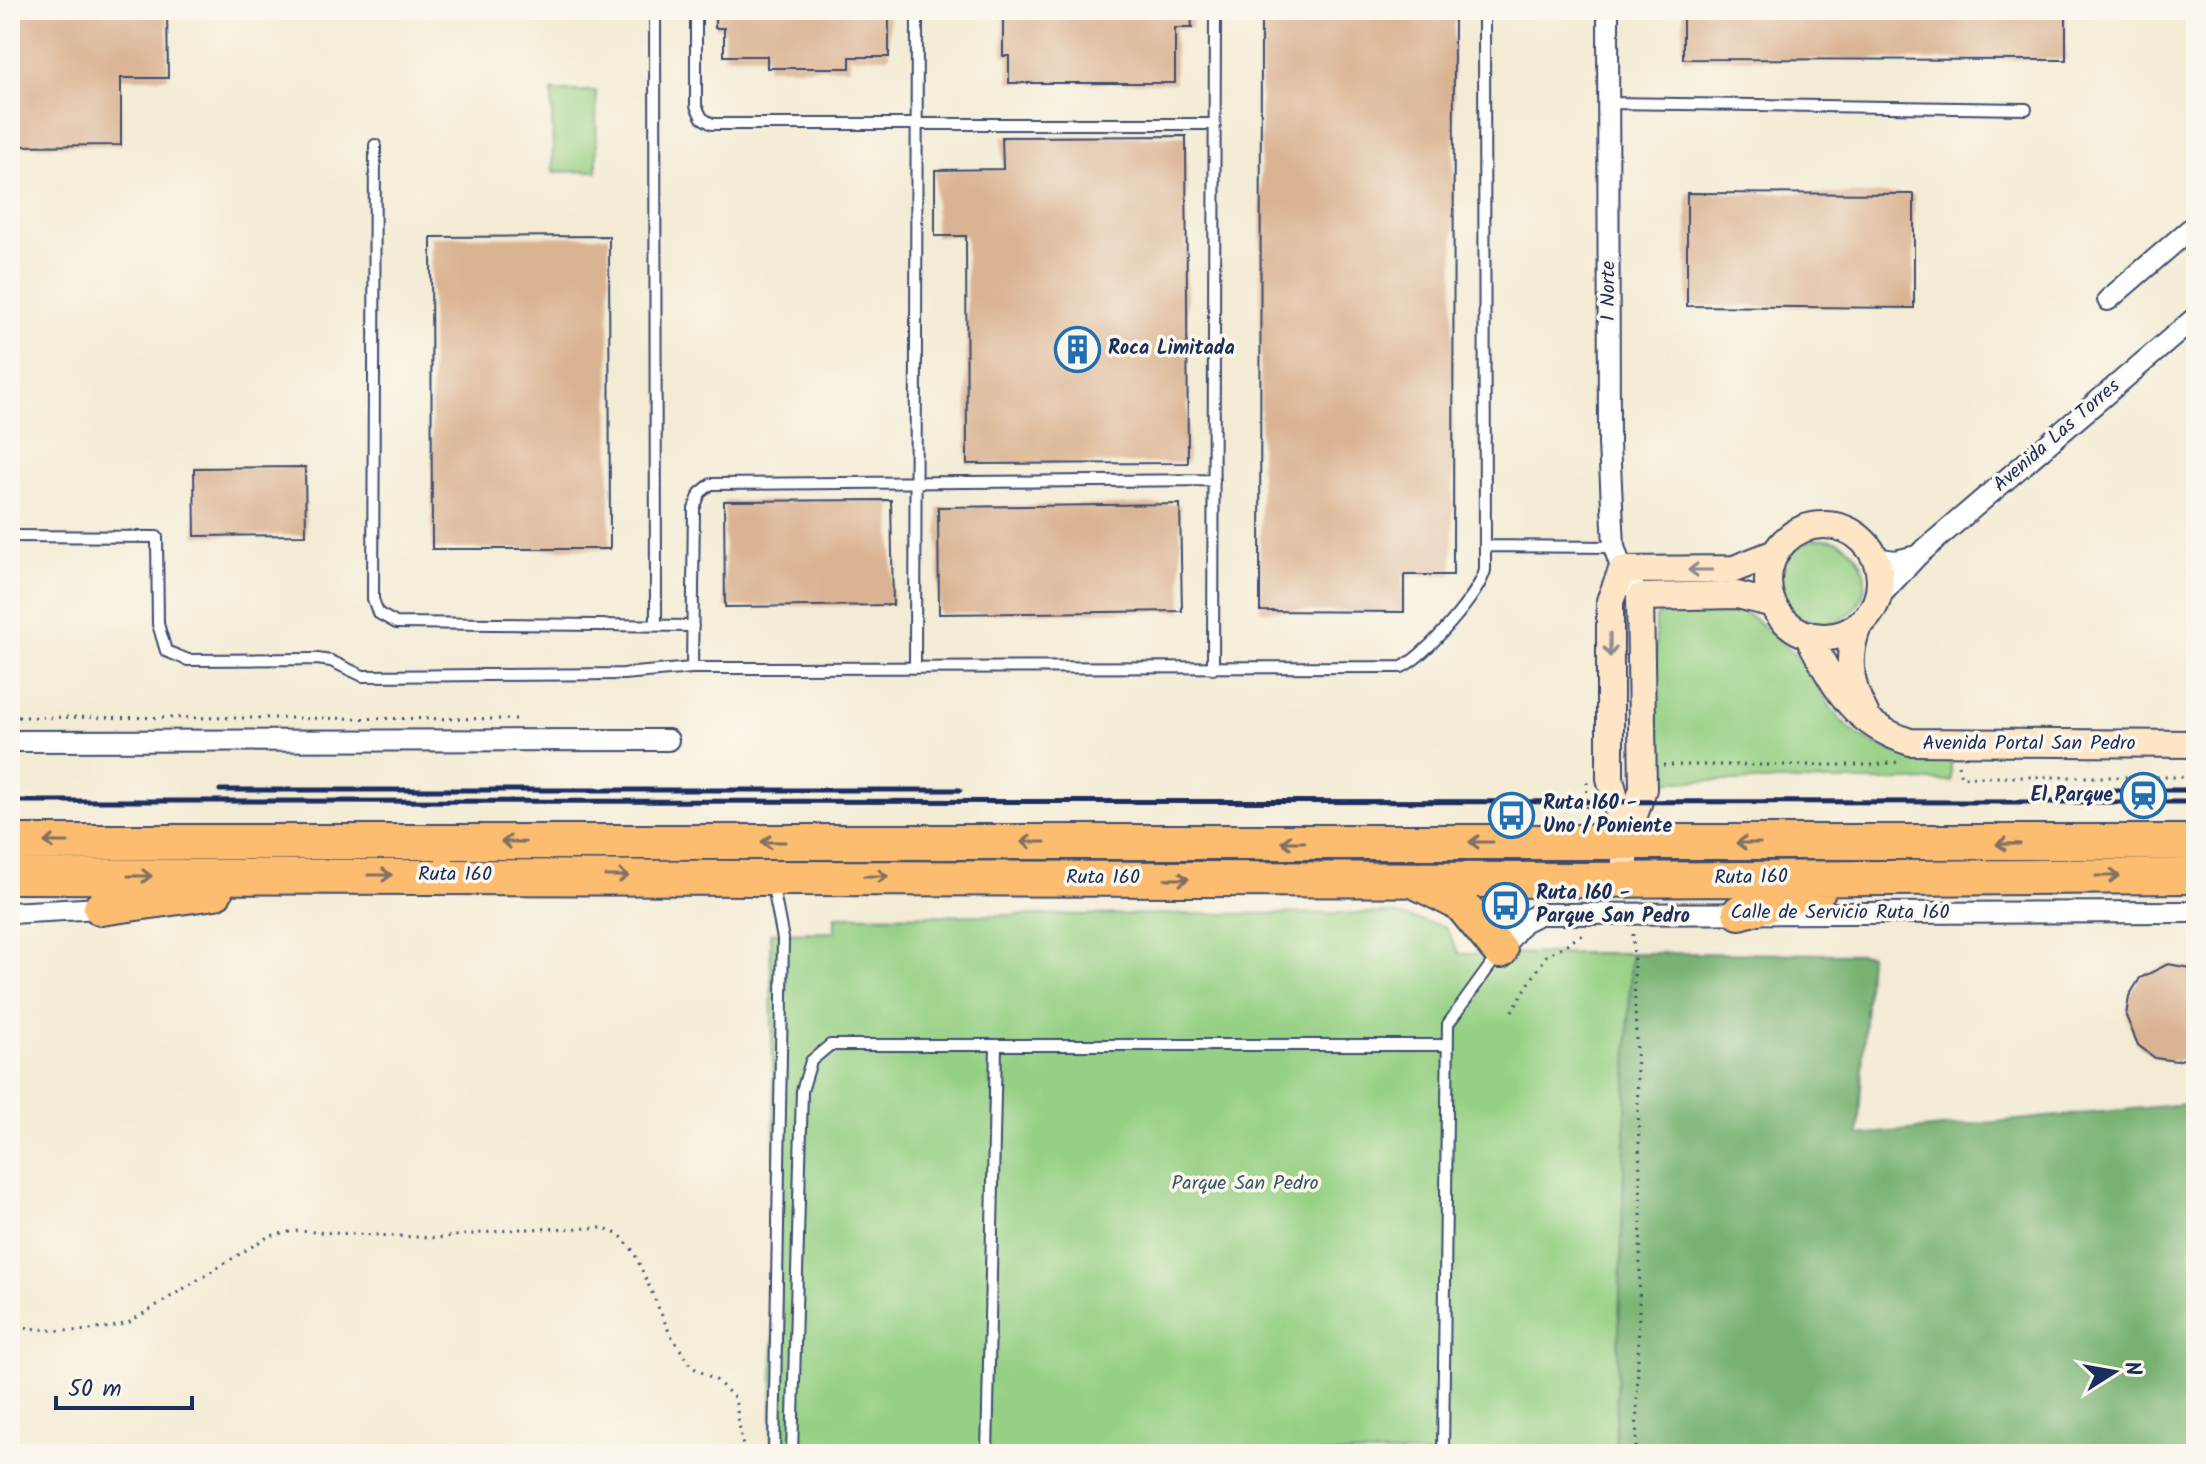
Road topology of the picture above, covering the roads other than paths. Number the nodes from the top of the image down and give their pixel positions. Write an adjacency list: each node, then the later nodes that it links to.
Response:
1 (655, 10): 26 (lane)
2 (696, 10): 9 (lane)
3 (917, 10): 9 (lane)
4 (1215, 10): 10 (lane)
5 (1484, 10): 18 (lane)
6 (1608, 10): 7 (street, 1 Norte)
7 (1608, 103): 8 (lane); 21 (street, 1 Norte)
8 (2026, 109)
9 (917, 124): 10 (lane); 15 (lane)
10 (1215, 124): 16 (lane)
11 (375, 145): 26 (lane)
12 (2196, 224): 13 (street)
13 (2108, 300)
14 (2196, 317): 20 (street, Avenida Las Torres)
15 (915, 480): 16 (lane); 28 (lane); 30 (lane)
16 (1214, 480): 32 (lane)
17 (10, 536): 31 (lane)
18 (1485, 546): 21 (lane); 32 (lane)
19 (1775, 553): 21 (street, one-way to 21); 22 (street); 25 (street)
20 (1917, 556): 22 (street); 24 (street, Avenida Las Torres)
21 (1618, 558): 23 (street); 38 (street, 1 Norte, one-way to 38)
22 (1875, 558): 24 (street)
23 (1640, 597): 25 (street); 38 (street, 1 Norte)
24 (1876, 600): 27 (street)
25 (1773, 604): 29 (street)
26 (656, 623): 28 (lane)
27 (1859, 624): 29 (street); 33 (street)
28 (693, 626): 31 (lane)
29 (1807, 634): 33 (street, Avenida Portal San Pedro)
30 (915, 667): 31 (lane); 32 (lane)
31 (692, 668)
32 (1213, 669)
33 (1868, 720): 36 (street, Avenida Portal San Pedro)
34 (668, 740): 35 (street)
35 (10, 741)
36 (2196, 744)
37 (10, 842): 38 (highway, Ruta 160, one-way to 37)
38 (1625, 842): 39 (highway, Ruta 160, one-way to 38); 46 (street, 1 Norte)
39 (2196, 842)
40 (306, 875): 41 (highway, Ruta 160, one-way to 40); 42 (highway, Ruta 160, one-way to 42); 47 (highway)
41 (10, 876)
42 (770, 876): 45 (highway, Ruta 160, one-way to 45); 54 (lane)
43 (2196, 876): 44 (highway, Ruta 160, one-way to 43)
44 (1862, 877): 46 (highway, Ruta 160); 48 (highway)
45 (1410, 880): 46 (highway, Ruta 160); 51 (highway)
46 (1625, 880)
47 (101, 908): 50 (street)
48 (1740, 912): 49 (street, Calle de Servicio Ruta 160); 51 (street, Calle de Servicio Ruta 160)
49 (2196, 912)
50 (10, 913)
51 (1500, 951): 52 (lane)
52 (1448, 1045): 53 (lane); 57 (lane)
53 (996, 1047): 55 (lane); 56 (lane)
54 (774, 1454)
55 (792, 1454)
56 (987, 1454)
57 (1443, 1454)

